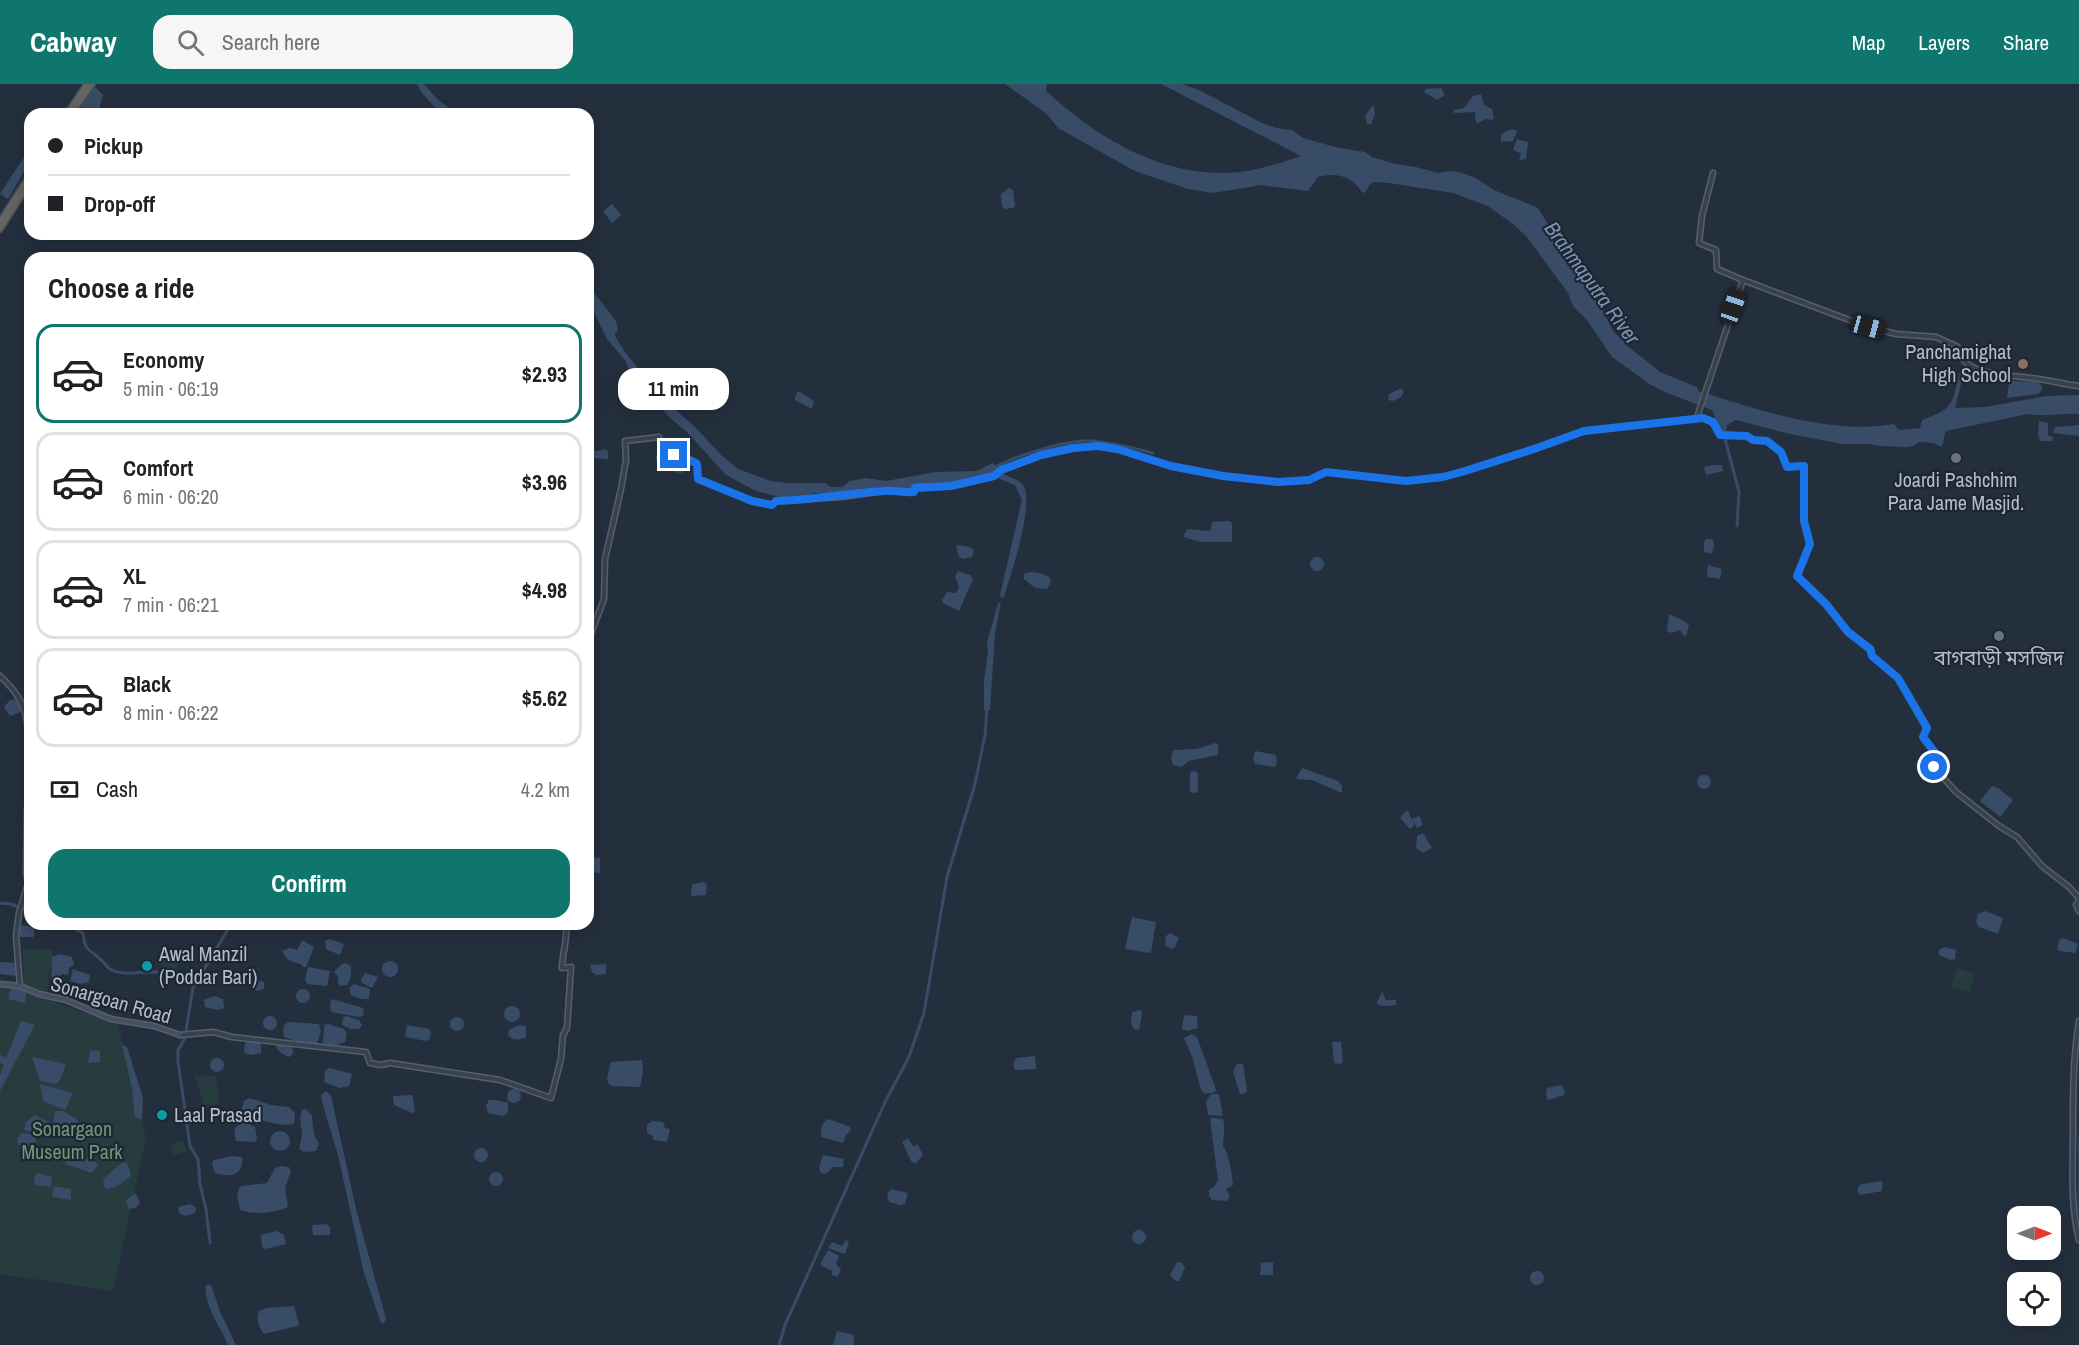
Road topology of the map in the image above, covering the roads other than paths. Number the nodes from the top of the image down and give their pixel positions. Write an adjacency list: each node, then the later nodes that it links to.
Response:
1 (87, 84): 3 (highway)
2 (92, 84): 4 (highway)
3 (73, 108)
4 (74, 108)
5 (1713, 174): 10 (street)
6 (24, 184): 8 (highway)
7 (24, 191): 9 (highway)
8 (0, 222)
9 (0, 229)
10 (1743, 280): 11 (street); 12 (street)
11 (2079, 386)
12 (1697, 417): 13 (street); 17 (street)
13 (594, 626)
14 (0, 676): 15 (street)
15 (24, 715)
16 (24, 896): 21 (street)
17 (2079, 899): 18 (street)
18 (2079, 911)
19 (566, 930): 23 (street)
20 (0, 984): 21 (main road, Sonargoan Road)
21 (20, 986): 23 (main road, Sonargoan Road)
22 (2079, 1021): 24 (street)
23 (180, 1035)
24 (2079, 1240)

